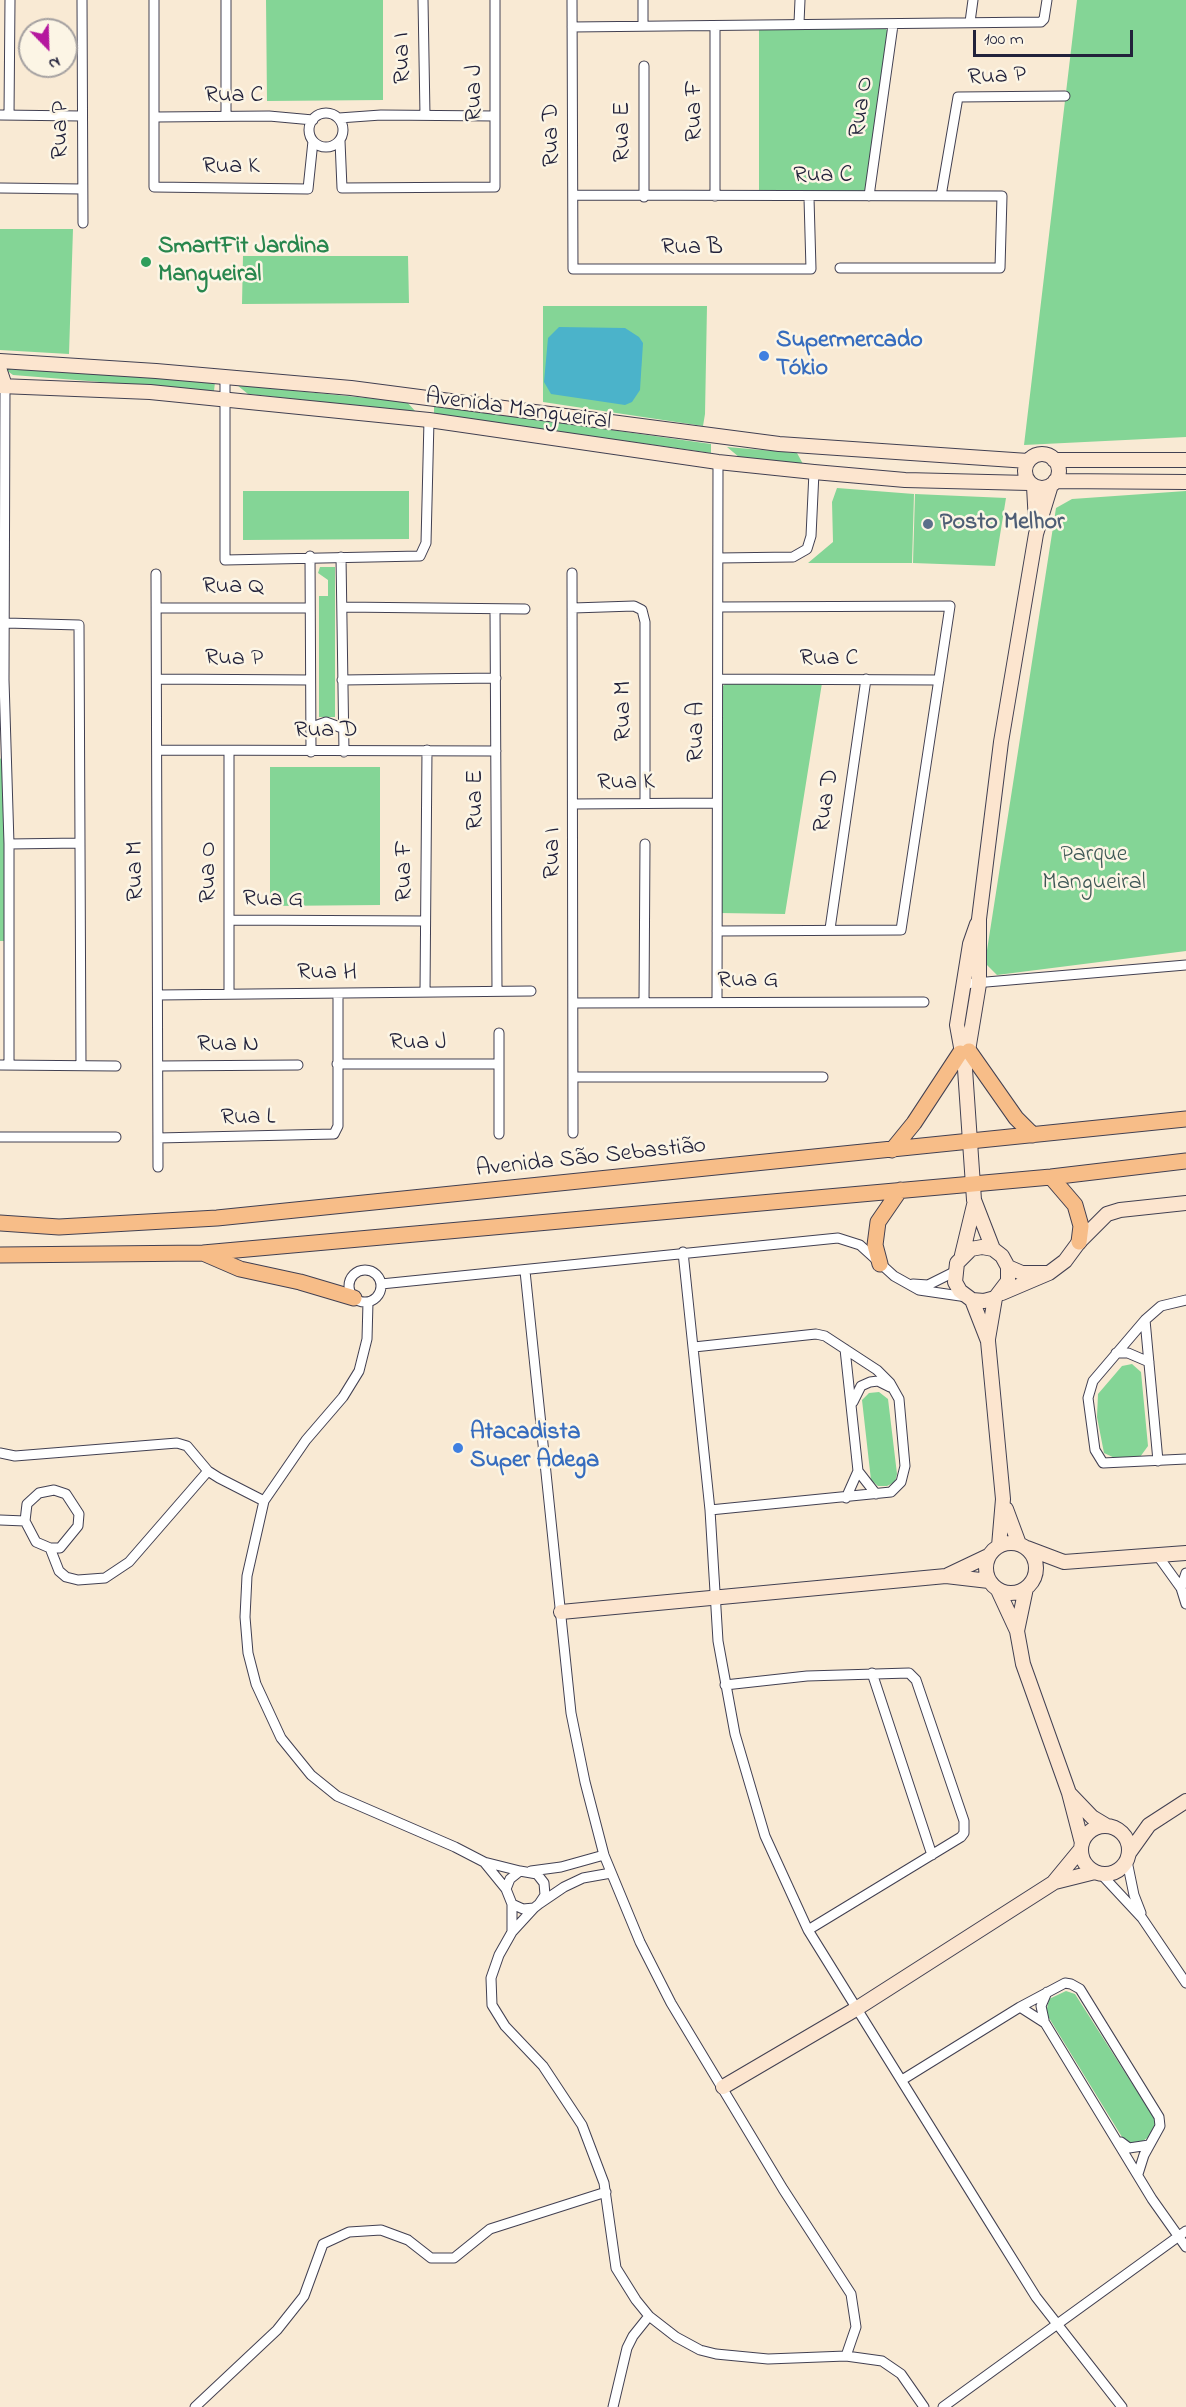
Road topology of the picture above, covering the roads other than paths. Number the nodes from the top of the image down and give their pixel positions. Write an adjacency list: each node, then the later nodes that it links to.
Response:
1 (10, 0): 20 (street)
2 (82, 0): 23 (street, Rua P)
3 (154, 0): 25 (street)
4 (226, 0): 21 (street)
5 (423, 0): 22 (street, Rua I)
6 (495, 0): 24 (street, Rua J)
7 (572, 0): 17 (street, Rua D)
8 (643, 0): 14 (street)
9 (800, 0): 13 (street)
10 (973, 0): 12 (street)
11 (1047, 0): 12 (street)
12 (969, 22): 15 (street)
13 (799, 23): 15 (street); 16 (street)
14 (643, 25): 16 (street); 17 (street)
15 (893, 25): 33 (street, Rua O)
16 (715, 26): 34 (street, Rua F)
17 (572, 27): 32 (street, Rua D)
18 (644, 66): 36 (street, Rua E)
19 (1065, 96): 35 (street, Rua P)
20 (5, 115): 23 (street)
21 (226, 115): 25 (street, Rua C); 27 (street, Rua C)
22 (425, 115): 24 (street); 26 (street)
23 (81, 116): 31 (street, Rua P)
24 (495, 116): 29 (street, Rua J)
25 (156, 117): 28 (street, Rua K)
26 (339, 118): 27 (street); 29 (street)
27 (313, 120): 28 (street)
28 (313, 141): 29 (street)
29 (340, 141)
30 (0, 188): 31 (street)
31 (82, 189): 38 (street, Rua P)
32 (573, 195): 36 (street, Rua C); 40 (street, Rua D)
33 (869, 195): 35 (street, Rua C); 37 (street, Rua C)
34 (715, 196): 36 (street, Rua C); 37 (street, Rua C)
35 (941, 196): 39 (street, Rua C)
36 (644, 197)
37 (809, 198): 40 (street, Rua B)
38 (83, 223)
39 (840, 268)
40 (573, 269)
41 (0, 361): 43 (street, Avenida Mangueiral)
42 (0, 371): 45 (street)
43 (156, 371): 44 (street, Avenida Mangueiral); 46 (street)
44 (225, 377): 47 (street); 48 (street, Avenida Mangueiral)
45 (3, 386): 46 (street, Avenida Mangueiral); 76 (street)
46 (150, 392): 47 (street, Avenida Mangueiral)
47 (224, 401): 49 (street, Avenida Mangueiral); 64 (street)
48 (520, 410): 50 (street, Avenida Mangueiral); 51 (street)
49 (429, 420): 51 (street, Avenida Mangueiral); 65 (street)
50 (646, 428): 52 (street); 53 (street, Avenida Mangueiral)
51 (513, 432): 52 (street, Avenida Mangueiral)
52 (638, 449): 57 (street, Avenida Mangueiral)
53 (905, 455): 56 (street, Avenida Mangueiral); 59 (street)
54 (1054, 460): 55 (street); 56 (street); 61 (street)
55 (1186, 460)
56 (1028, 461): 62 (street)
57 (718, 462): 58 (street, Avenida Mangueiral); 66 (street, Rua A)
58 (814, 472): 59 (street, Avenida Mangueiral); 66 (street)
59 (903, 480): 62 (street, Avenida Mangueiral)
60 (1186, 482): 61 (street)
61 (1053, 483): 62 (street); 63 (street)
62 (1032, 484): 63 (street)
63 (1036, 534): 100 (street)
64 (310, 556): 65 (street); 72 (street)
65 (342, 557): 69 (street)
66 (719, 558): 70 (street, Rua A)
67 (572, 573): 73 (street, Rua I)
68 (156, 574): 71 (street, Rua M)
69 (342, 607): 74 (street); 83 (street)
70 (719, 607): 79 (street, Rua A); 84 (street)
71 (158, 608): 72 (street, Rua Q); 78 (street, Rua M)
72 (309, 608): 82 (street)
73 (573, 608): 94 (street, Rua M); 96 (street, Rua I)
74 (495, 609): 75 (street); 77 (street, Rua E)
75 (525, 609)
76 (6, 623): 81 (street); 97 (street)
77 (496, 678): 83 (street); 89 (street, Rua E)
78 (158, 679): 82 (street, Rua P); 87 (street, Rua M)
79 (718, 679): 80 (street, Rua C); 95 (street, Rua A)
80 (866, 679): 84 (street, Rua C); 103 (street, Rua D)
81 (2, 680): 90 (street)
82 (310, 680): 85 (street)
83 (342, 680): 86 (street)
84 (939, 680): 103 (street)
85 (312, 727): 86 (street); 92 (street)
86 (342, 728): 93 (street)
87 (158, 750): 91 (street, Rua D); 114 (street, Rua M)
88 (427, 750): 89 (street, Rua D); 93 (street, Rua D); 102 (street, Rua F)
89 (496, 751): 108 (street, Rua E)
90 (3, 752): 98 (street)
91 (229, 752): 92 (street, Rua D); 101 (street, Rua O)
92 (311, 752): 93 (street, Rua D)
93 (344, 752)
94 (645, 802): 95 (street, Rua K); 96 (street, Rua K)
95 (716, 803): 104 (street, Rua A)
96 (573, 804): 117 (street, Rua I)
97 (80, 843): 98 (street); 124 (street)
98 (9, 844): 111 (street)
99 (645, 844): 118 (street)
100 (979, 919): 106 (street); 107 (street)
101 (229, 920): 102 (street, Rua G); 112 (street, Rua O)
102 (425, 921): 110 (street, Rua F)
103 (830, 929): 104 (street)
104 (717, 931): 115 (street, Rua A)
105 (1186, 965): 107 (street)
106 (963, 984): 107 (street); 120 (street)
107 (979, 984): 120 (street)
108 (497, 991): 109 (street, Rua H); 110 (street, Rua H)
109 (531, 991)
110 (425, 992): 113 (street, Rua H)
111 (4, 993): 123 (street)
112 (230, 993): 113 (street, Rua H); 114 (street, Rua H)
113 (338, 994): 121 (street)
114 (158, 995): 127 (street, Rua M)
115 (717, 1002): 116 (street, Rua G); 118 (street, Rua G)
116 (924, 1002)
117 (573, 1003): 118 (street, Rua G); 128 (street, Rua I)
118 (644, 1003)
119 (499, 1033): 122 (street)
120 (965, 1052): 133 (main road); 137 (street); 138 (main road)
121 (337, 1064): 122 (street, Rua J); 136 (street, Rua L)
122 (498, 1064): 132 (street)
123 (5, 1065): 124 (street)
124 (81, 1065): 126 (street)
125 (298, 1065): 127 (street, Rua N)
126 (116, 1066)
127 (159, 1066): 136 (street, Rua M)
128 (574, 1077): 129 (street); 131 (street, Rua I)
129 (823, 1077)
130 (1186, 1119): 133 (main road, Avenida São Sebastião)
131 (573, 1133)
132 (499, 1134)
133 (1033, 1135): 137 (main road, Avenida São Sebastião)
134 (0, 1137): 135 (street)
135 (116, 1137)
136 (158, 1138): 140 (street, Rua M)
137 (968, 1142): 138 (main road, Avenida São Sebastião); 142 (street)
138 (892, 1150): 147 (main road, Avenida São Sebastião)
139 (1186, 1161): 141 (main road)
140 (158, 1167)
141 (1050, 1177): 142 (main road); 149 (main road)
142 (972, 1182): 143 (main road); 144 (street)
143 (900, 1190): 152 (main road); 155 (main road)
144 (974, 1203): 150 (street); 154 (street)
145 (1186, 1203): 149 (street)
146 (0, 1223): 147 (main road, Avenida São Sebastião)
147 (59, 1227): 148 (main road)
148 (0, 1232)
149 (1079, 1242): 159 (street)
150 (993, 1249): 154 (street); 156 (street)
151 (683, 1252): 155 (street); 157 (street); 168 (street)
152 (203, 1253): 153 (main road); 165 (main road)
153 (0, 1255)
154 (962, 1255): 158 (street)
155 (879, 1264): 160 (street)
156 (1008, 1267): 159 (street); 162 (street)
157 (525, 1271): 161 (street); 199 (street)
158 (954, 1272): 160 (street); 163 (street)
159 (1049, 1273): 162 (street)
160 (904, 1283): 163 (street)
161 (381, 1284): 165 (street); 165 (street)
162 (999, 1295): 163 (street); 167 (street)
163 (969, 1299): 167 (street)
164 (1186, 1299): 166 (street)
165 (361, 1300): 182 (street)
166 (1144, 1320): 170 (street); 171 (street)
167 (988, 1341): 181 (street)
168 (694, 1347): 169 (street); 183 (street)
169 (845, 1349): 172 (street); 173 (street)
170 (1116, 1353): 171 (street); 176 (street)
171 (1149, 1362): 176 (street)
172 (897, 1391): 173 (street); 179 (street)
173 (851, 1406): 178 (street)
174 (0, 1453): 177 (street)
175 (1186, 1459): 176 (street)
176 (1158, 1461)
177 (208, 1471): 182 (street); 188 (street)
178 (858, 1471): 179 (street); 180 (street)
179 (876, 1494): 180 (street)
180 (846, 1498): 183 (street)
181 (1003, 1499): 186 (street); 187 (street)
182 (264, 1501): 210 (street)
183 (710, 1510): 197 (street)
184 (0, 1520): 185 (street)
185 (25, 1521): 188 (street); 188 (street)
186 (999, 1546): 187 (street); 190 (street)
187 (1023, 1546): 191 (street); 195 (street)
188 (50, 1548)
189 (1186, 1553): 191 (street)
190 (988, 1556): 193 (street); 194 (street)
191 (1158, 1556): 196 (street)
192 (1186, 1573): 196 (street)
193 (946, 1576): 194 (street); 197 (street)
194 (993, 1585): 195 (street); 200 (street)
195 (1026, 1588): 200 (street)
196 (1180, 1588): 198 (street)
197 (715, 1598): 199 (street); 202 (street)
198 (1186, 1604)
199 (561, 1612): 207 (street)
200 (1017, 1631): 203 (street)
201 (872, 1673): 202 (street); 208 (street); 208 (street)
202 (725, 1685): 220 (street)
203 (1069, 1793): 205 (street); 206 (street)
204 (1186, 1801): 209 (street)
205 (1107, 1826): 206 (street); 209 (street)
206 (1081, 1846): 213 (street); 215 (street)
207 (604, 1855): 212 (street); 214 (street)
208 (932, 1855): 220 (street)
209 (1128, 1857): 213 (street); 219 (street)
210 (484, 1862): 211 (street); 216 (street)
211 (520, 1871): 212 (street); 216 (street)
212 (531, 1871): 218 (street)
213 (1098, 1873): 215 (street); 219 (street)
214 (611, 1874): 218 (street); 228 (street)
215 (1053, 1883): 225 (street)
216 (507, 1889): 217 (street)
217 (512, 1904): 218 (street); 221 (street)
218 (537, 1906): 221 (street)
219 (1142, 1918): 222 (street)
220 (807, 1930): 225 (street)
221 (512, 1932): 232 (street)
222 (1186, 1983)
223 (1047, 1992): 224 (street); 226 (street); 230 (street)
224 (1020, 2007): 226 (street); 227 (street)
225 (856, 2008): 227 (street); 228 (street)
226 (1045, 2023): 229 (street)
227 (902, 2080): 237 (street)
228 (723, 2088): 238 (street)
229 (1116, 2136): 230 (street); 231 (street)
230 (1149, 2145): 231 (street)
231 (1138, 2174): 234 (street)
232 (606, 2192): 236 (street); 239 (street)
233 (1186, 2231): 234 (street)
234 (1178, 2237): 235 (street); 237 (street)
235 (1186, 2247)
236 (649, 2316): 238 (street); 240 (street)
237 (1057, 2322): 242 (street); 243 (street)
238 (846, 2356): 241 (street)
239 (195, 2407)
240 (613, 2407)
241 (924, 2407)
242 (943, 2407)
243 (1122, 2407)

